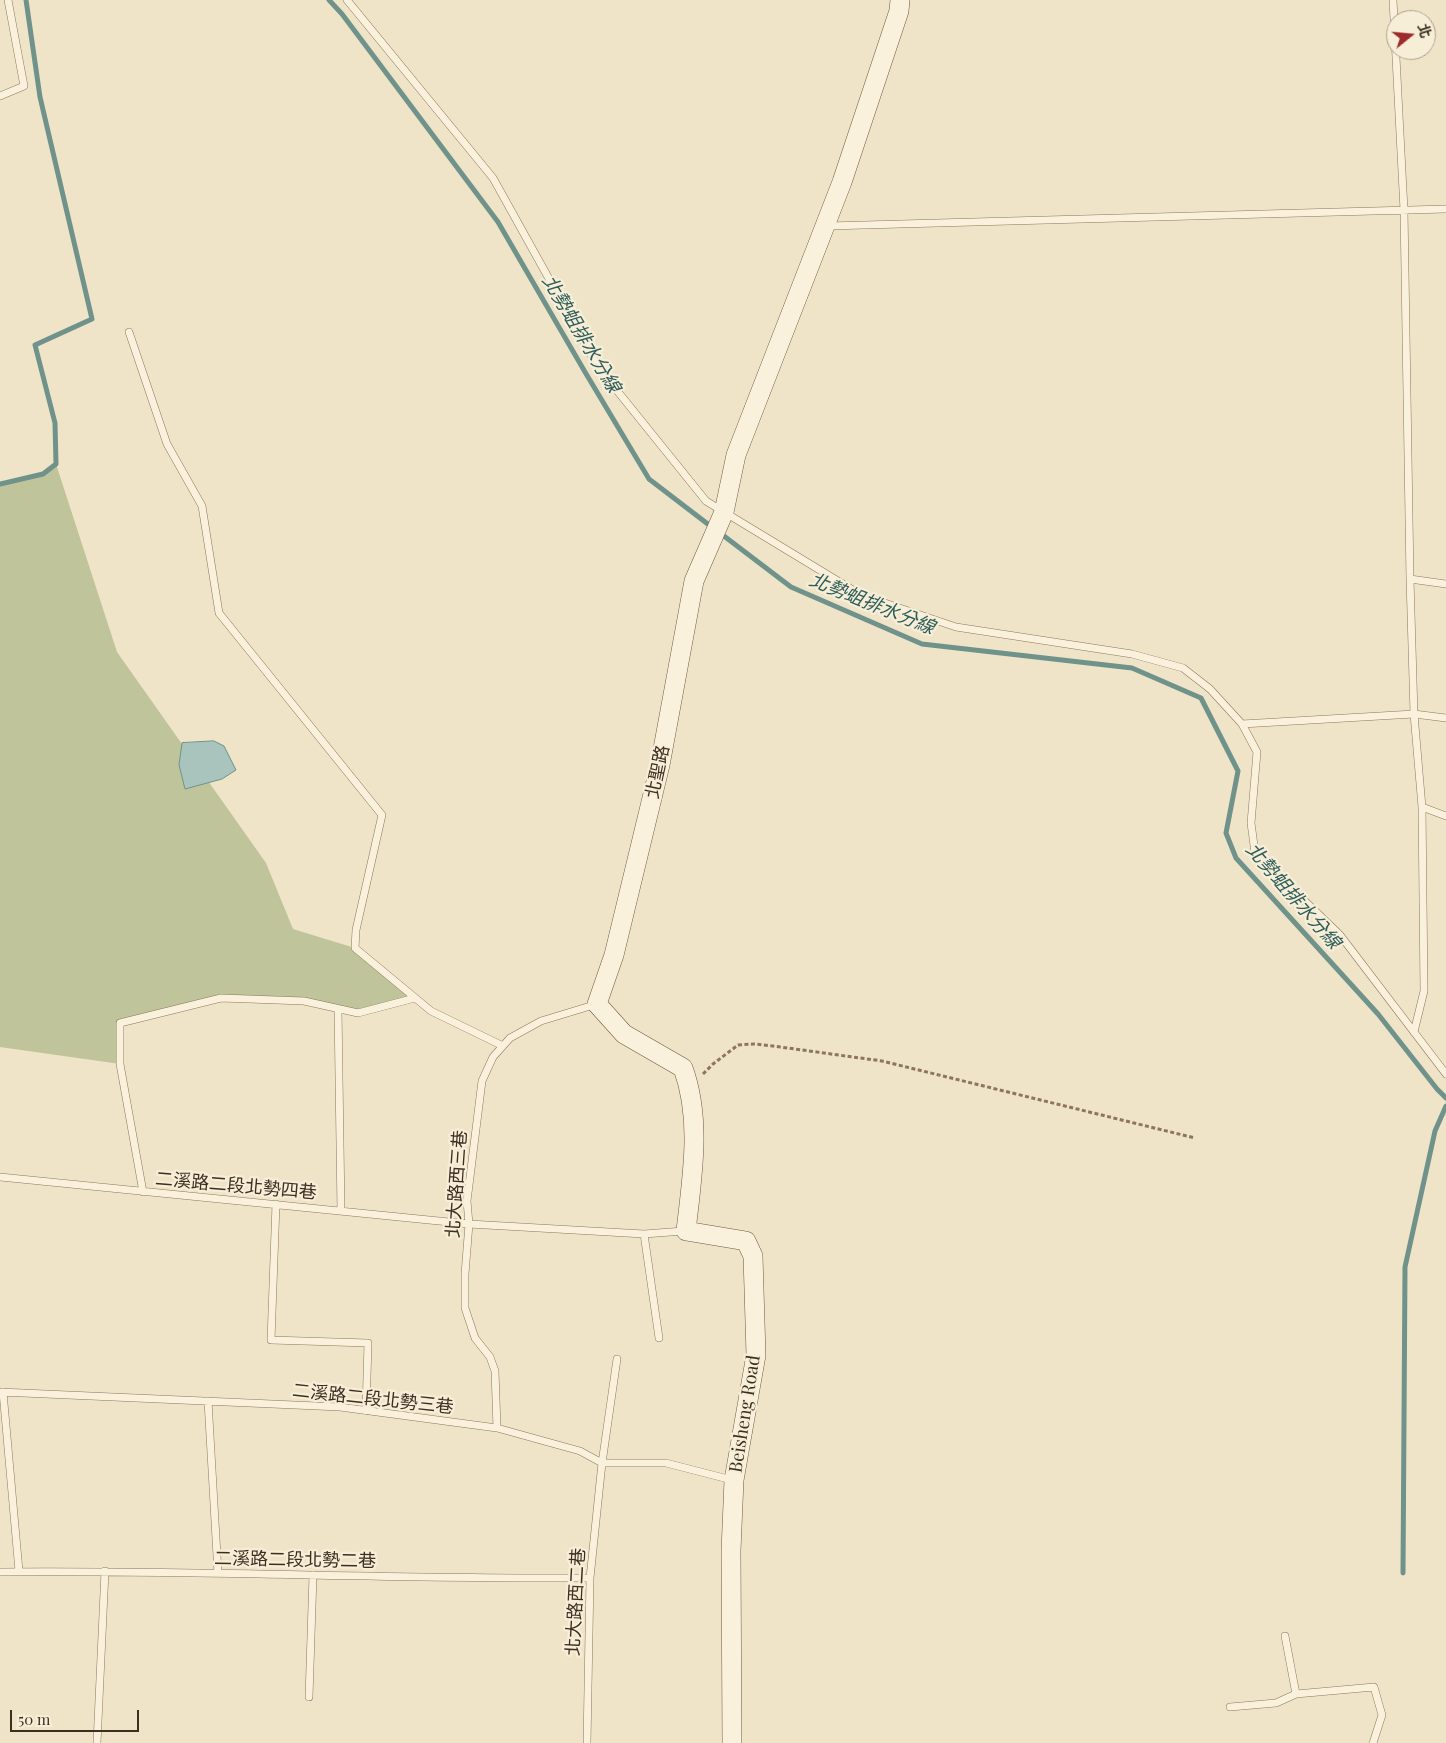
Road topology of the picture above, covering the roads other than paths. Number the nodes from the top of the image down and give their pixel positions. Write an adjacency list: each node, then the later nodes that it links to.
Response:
1 (8, 0): 5 (lane)
2 (347, 0): 10 (lane)
3 (900, 0): 8 (street, 北聖路)
4 (1393, 0): 7 (lane)
5 (0, 96)
6 (1446, 209): 7 (lane)
7 (1404, 210): 8 (lane); 11 (lane)
8 (825, 226): 10 (street, 北聖路)
9 (129, 332): 18 (lane)
10 (719, 524): 15 (lane); 19 (street, 北聖路)
11 (1410, 579): 12 (lane); 13 (lane)
12 (1446, 584)
13 (1414, 714): 14 (lane); 15 (lane); 16 (lane)
14 (1446, 718)
15 (1242, 724): 21 (lane)
16 (1422, 807): 17 (lane); 21 (lane)
17 (1446, 816)
18 (414, 998): 20 (lane); 22 (lane)
19 (597, 1004): 22 (lane, 北大路西三巷); 29 (street)
20 (338, 1008): 25 (lane); 27 (lane)
21 (1414, 1032): 23 (lane)
22 (502, 1046): 28 (lane, 北大路西三巷)
23 (1446, 1074)
24 (0, 1177): 25 (lane, 二溪路二段北勢四巷)
25 (143, 1192): 26 (lane, 二溪路二段北勢四巷)
26 (276, 1204): 27 (lane, 二溪路二段北勢四巷); 35 (lane)
27 (341, 1210): 28 (lane, 二溪路二段北勢四巷)
28 (469, 1224): 30 (lane, 二溪路二段北勢四巷); 36 (lane, 北大路西三巷)
29 (686, 1231): 30 (lane, 二溪路二段北勢四巷); 38 (street, Beisheng Road)
30 (644, 1234): 31 (lane)
31 (659, 1338)
32 (617, 1359): 37 (lane, 北大路西二巷)
33 (1, 1392): 34 (lane, 二溪路二段北勢三巷); 41 (lane)
34 (208, 1401): 35 (lane, 二溪路二段北勢三巷); 42 (lane)
35 (366, 1411): 36 (lane, 二溪路二段北勢三巷)
36 (497, 1428): 37 (lane, 二溪路二段北勢三巷)
37 (602, 1464): 38 (lane); 44 (lane, 北大路西二巷)
38 (734, 1480): 51 (street, Beisheng Road)
39 (105, 1571): 41 (lane, 二溪路二段北勢二巷); 42 (lane, 二溪路二段北勢二巷); 49 (lane)
40 (0, 1572): 41 (lane, 二溪路二段北勢二巷)
41 (19, 1572)
42 (218, 1573): 43 (lane, 二溪路二段北勢二巷)
43 (313, 1575): 44 (lane, 二溪路二段北勢二巷); 47 (lane)
44 (590, 1578): 50 (lane, 北大路西二巷)
45 (1284, 1636): 46 (lane)
46 (1296, 1694): 48 (lane); 52 (lane)
47 (309, 1697)
48 (1230, 1707)
49 (96, 1743)
50 (586, 1743)
51 (732, 1743)
52 (1373, 1743)

